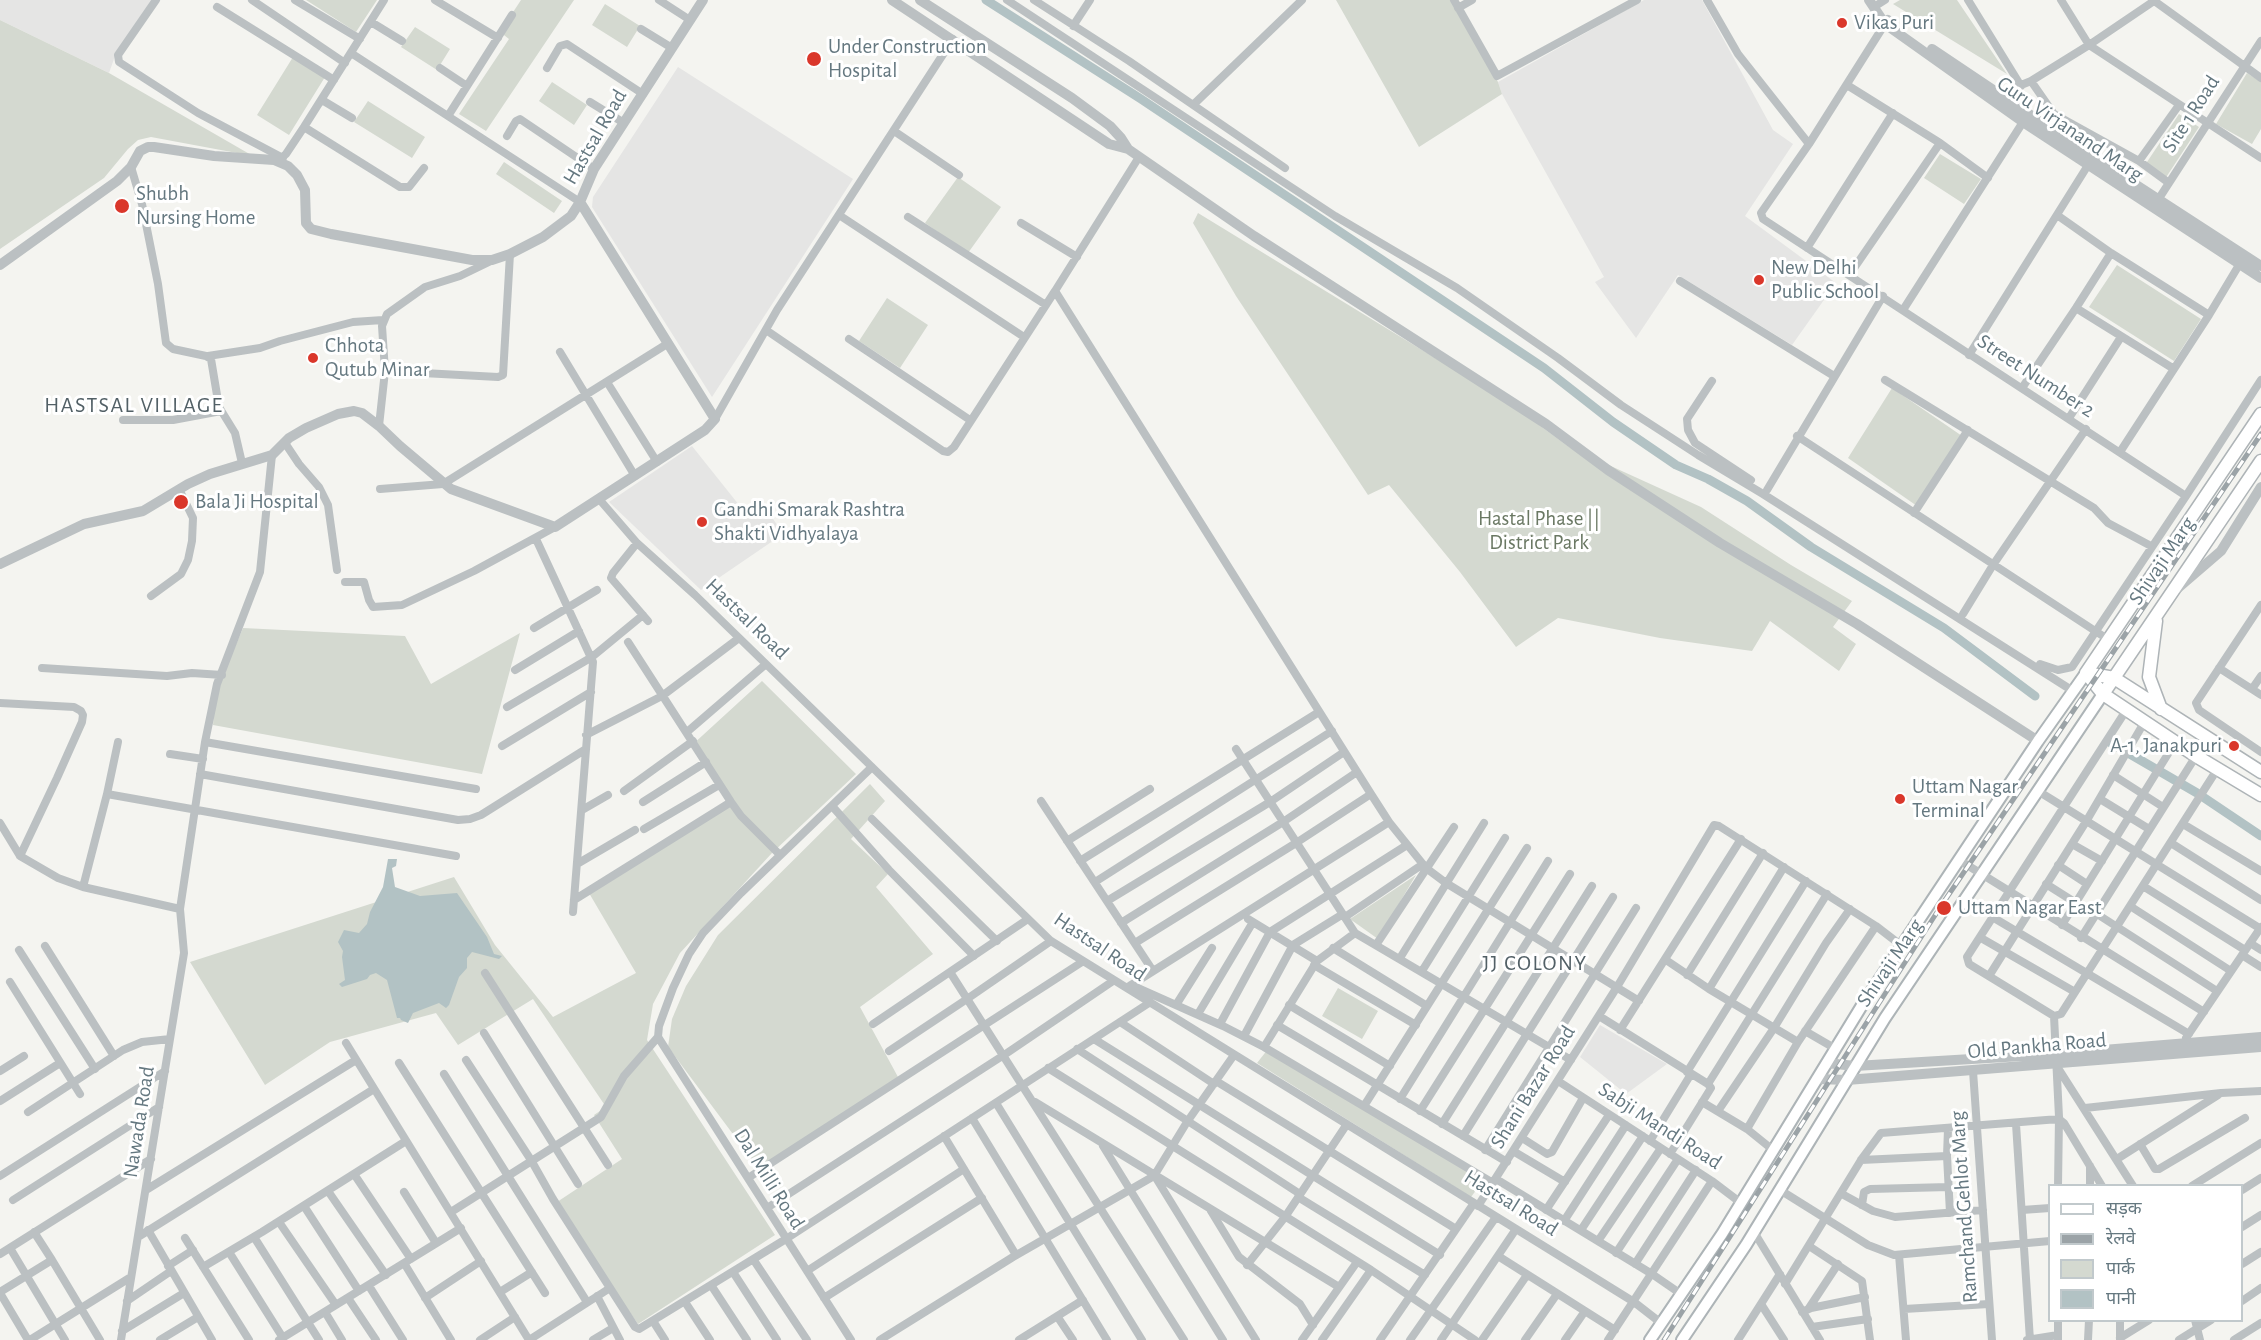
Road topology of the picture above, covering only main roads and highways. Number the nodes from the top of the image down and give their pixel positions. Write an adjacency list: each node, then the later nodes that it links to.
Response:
1 (2261, 414): 4 (main road, Shivaji Marg)
2 (2261, 460): 3 (main road, Shivaji Marg)
3 (2156, 617): 5 (main road, Shivaji Marg); 7 (main road)
4 (2086, 673): 5 (main road); 6 (main road); 10 (main road, Shivaji Marg)
5 (2114, 678): 6 (main road, Shivaji Marg); 7 (main road)
6 (2103, 694): 9 (main road); 11 (main road, Shivaji Marg)
7 (2161, 709): 8 (main road)
8 (2261, 772)
9 (2261, 795)
10 (1650, 1340)
11 (1682, 1340)

